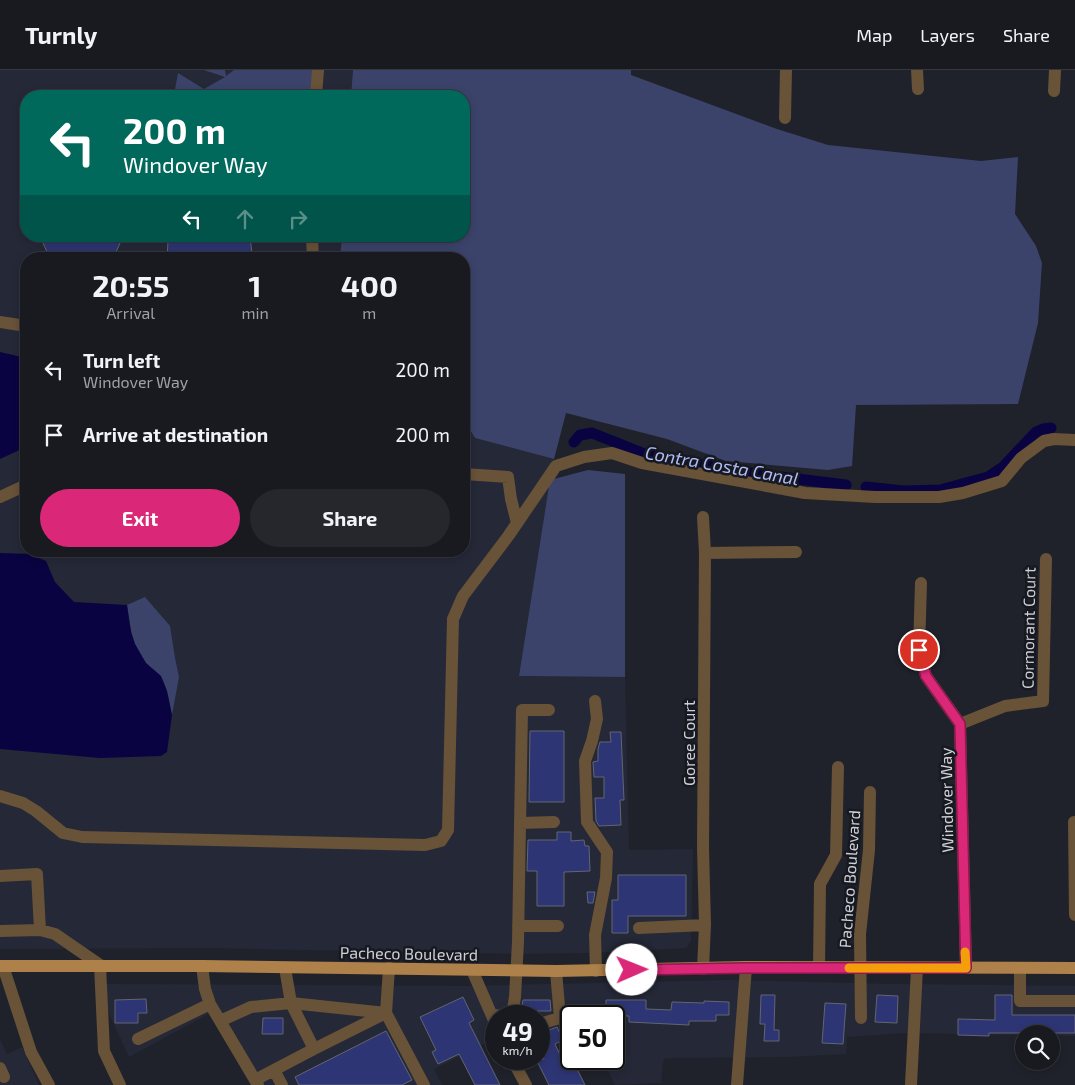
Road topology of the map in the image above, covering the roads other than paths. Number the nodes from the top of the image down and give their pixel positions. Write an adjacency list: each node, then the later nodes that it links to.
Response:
1 (318, 70): 6 (street)
2 (786, 70): 8 (street)
3 (917, 70): 5 (street)
4 (1055, 70): 7 (street)
5 (918, 89)
6 (316, 90)
7 (1054, 91)
8 (785, 118)
9 (0, 322): 10 (street)
10 (20, 325)
11 (1075, 440): 16 (street)
12 (470, 474): 16 (street)
13 (20, 488): 14 (street)
14 (0, 497)
15 (703, 517): 18 (street, Goree Court)
16 (517, 523): 26 (street)
17 (796, 552): 18 (street)
18 (705, 553): 32 (street, Goree Court)
19 (1046, 559): 23 (street, Cormorant Court)
20 (922, 583): 23 (street, Windover Way)
21 (595, 701): 54 (street)
22 (549, 710): 29 (street)
23 (960, 724): 48 (street, Windover Way)
24 (838, 767): 41 (street, Pacheco Boulevard)
25 (870, 792): 46 (street, Pacheco Boulevard)
26 (0, 796)
27 (554, 822): 29 (street)
28 (1074, 822): 31 (street)
29 (520, 823): 33 (street)
30 (0, 876): 36 (street)
31 (1075, 915)
32 (704, 925): 35 (street); 44 (street, Goree Court)
33 (518, 926): 34 (street); 52 (street)
34 (558, 926)
35 (638, 928)
36 (40, 930): 37 (street); 38 (street)
37 (0, 931)
38 (100, 965): 39 (main road, Pacheco Boulevard); 40 (main road, Pacheco Boulevard); 70 (street)
39 (2, 966): 69 (street)
40 (202, 966): 42 (main road, Pacheco Boulevard); 57 (street)
41 (818, 967): 45 (main road, Pacheco Boulevard); 46 (main road, Pacheco Boulevard)
42 (285, 968): 43 (main road, Pacheco Boulevard); 56 (street)
43 (389, 968): 51 (main road, Pacheco Boulevard); 60 (street)
44 (703, 968): 45 (main road, Pacheco Boulevard); 54 (main road, Pacheco Boulevard)
45 (746, 968): 74 (street)
46 (860, 968): 47 (main road, Pacheco Boulevard); 61 (street)
47 (917, 968): 48 (main road, Pacheco Boulevard); 75 (street)
48 (966, 968): 49 (main road, Pacheco Boulevard)
49 (1020, 968): 50 (main road, Pacheco Boulevard); 55 (street)
50 (1075, 968)
51 (472, 970): 52 (main road, Pacheco Boulevard); 58 (street)
52 (516, 971): 53 (main road, Pacheco Boulevard); 59 (street)
53 (556, 971): 54 (main road, Pacheco Boulevard); 63 (street)
54 (596, 971)
55 (1075, 1001)
56 (291, 1003): 60 (street); 62 (street); 65 (street)
57 (210, 1004): 62 (street); 64 (street)
58 (487, 1005)
59 (514, 1005)
60 (386, 1013): 65 (street); 72 (street)
61 (861, 1018)
62 (220, 1021): 68 (street)
63 (550, 1021)
64 (138, 1039)
65 (314, 1049): 66 (street)
66 (274, 1070): 68 (street); 71 (street)
67 (518, 1070): 73 (street)
68 (256, 1082)
69 (49, 1085)
70 (120, 1085)
71 (282, 1085)
72 (424, 1085)
73 (526, 1085)
74 (737, 1085)
75 (911, 1085)

